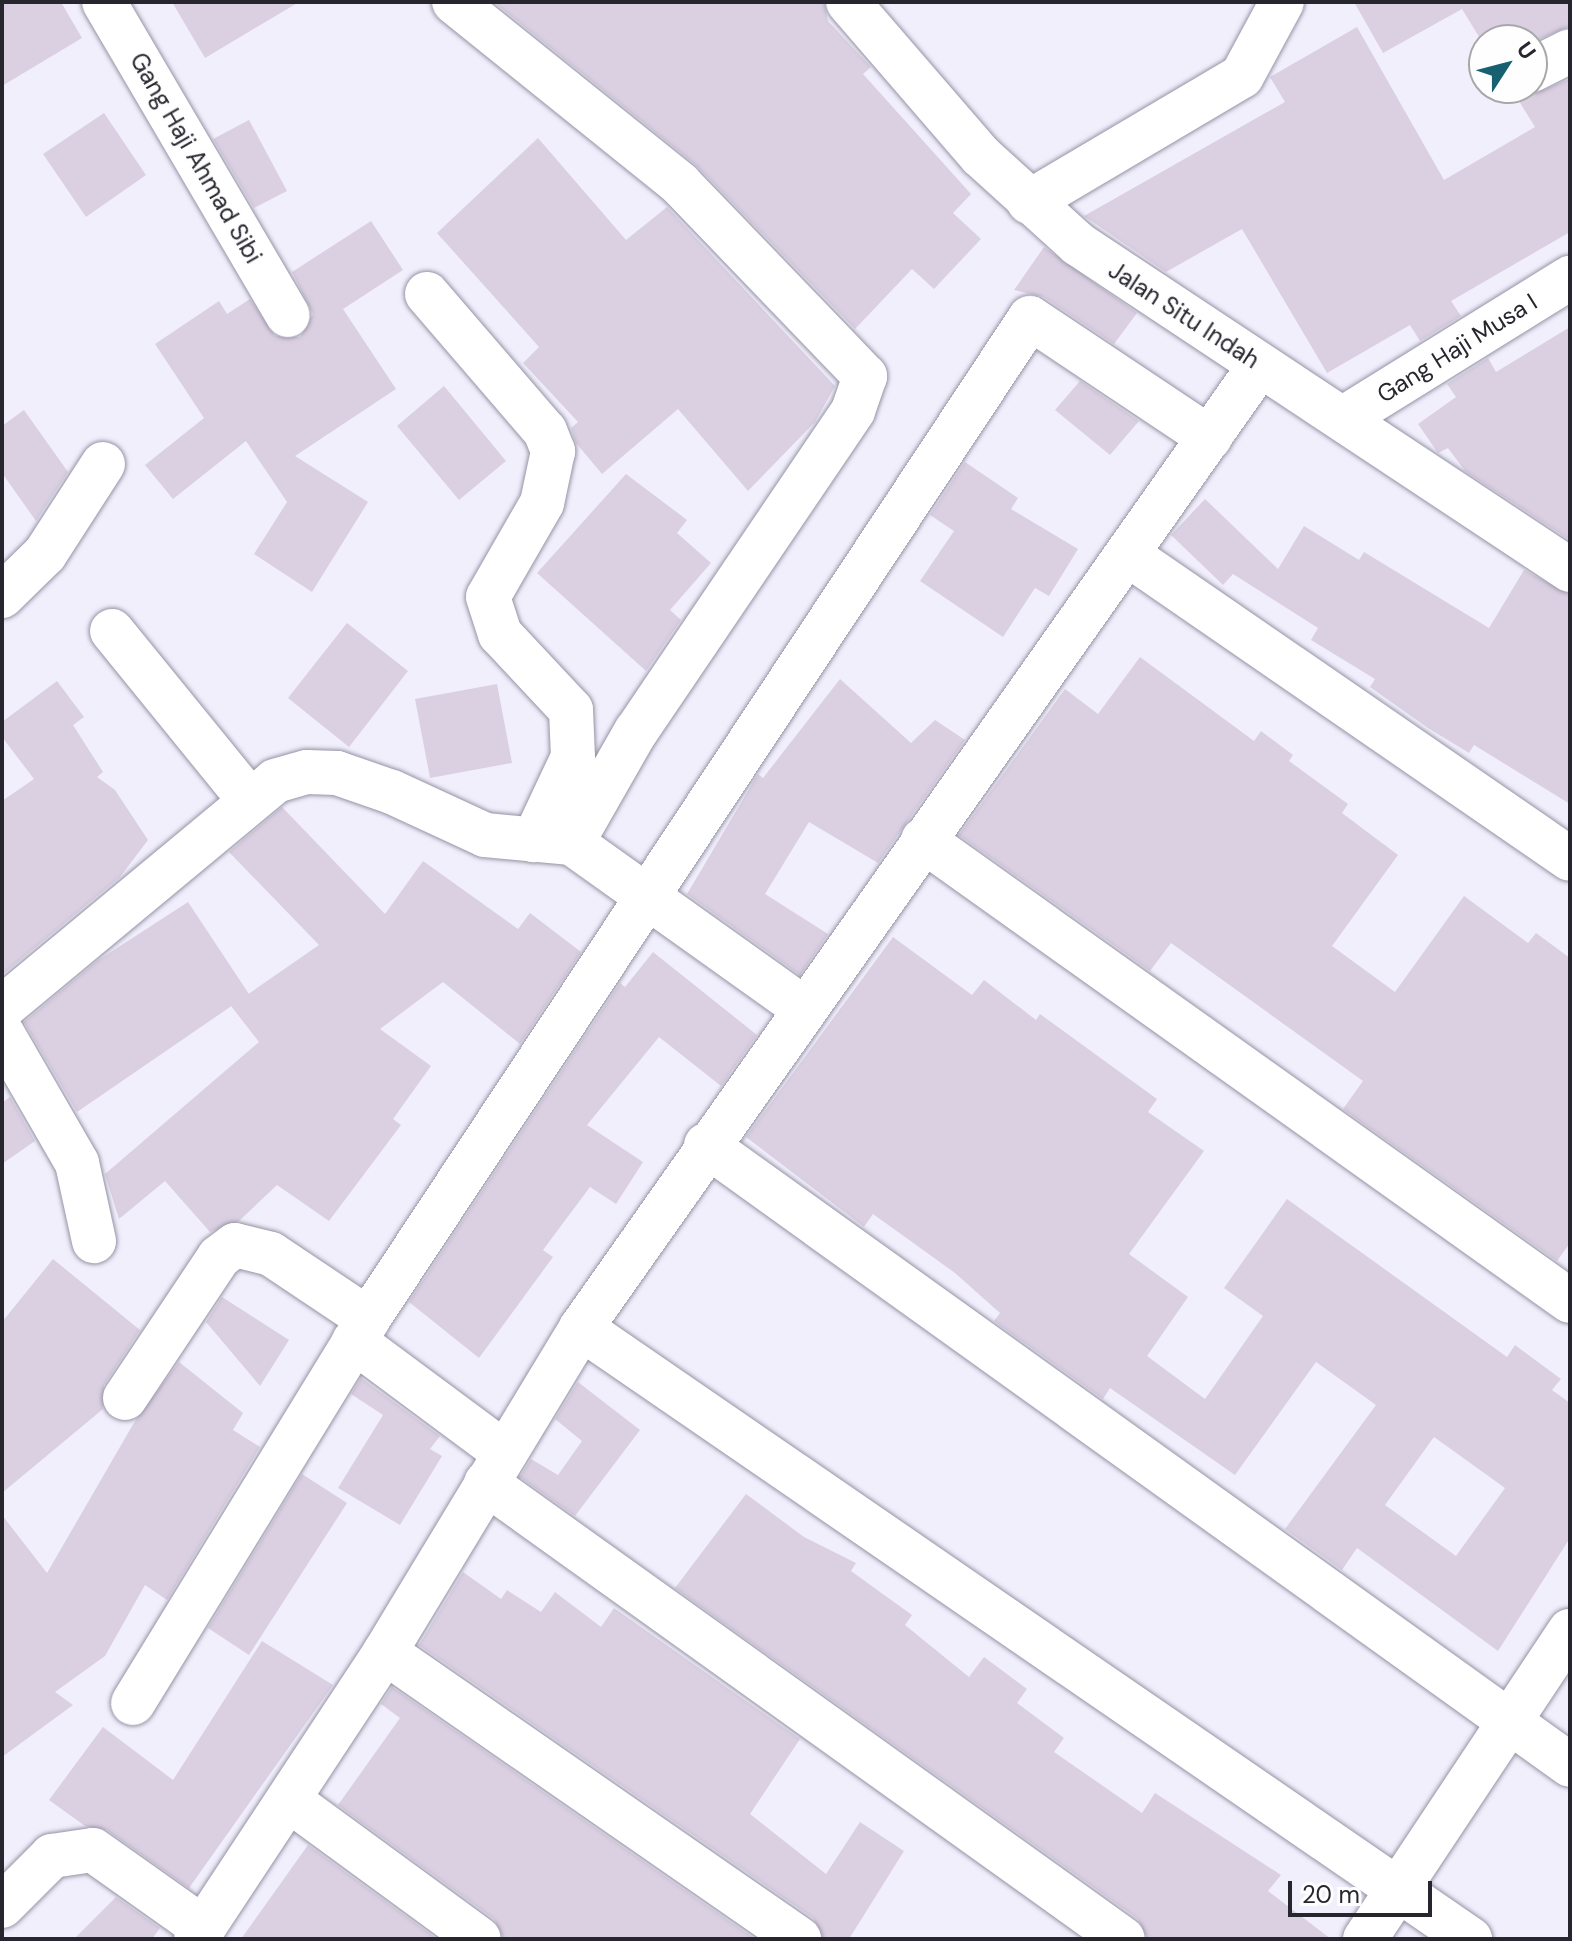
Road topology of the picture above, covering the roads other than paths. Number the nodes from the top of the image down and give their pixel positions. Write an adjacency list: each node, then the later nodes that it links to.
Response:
1 (104, 2): 10 (street, Gang Haji Ahmad Sibi)
2 (454, 2): 21 (street)
3 (848, 2): 7 (street, Jalan Situ Indah)
4 (1282, 2): 7 (street)
5 (1570, 51): 6 (street)
6 (1548, 62)
7 (1029, 202): 11 (street, Jalan Situ Indah)
8 (1570, 278): 12 (street, Gang Haji Musa I)
9 (427, 294): 21 (street)
10 (288, 315)
11 (1260, 365): 12 (street, Jalan Situ Indah); 13 (street)
12 (1344, 418): 16 (street, Jalan Situ Indah)
13 (1210, 438): 15 (street); 23 (street)
14 (103, 464): 17 (street)
15 (1130, 556): 20 (street); 22 (street)
16 (1570, 570)
17 (2, 596)
18 (112, 631): 19 (street)
19 (250, 801): 21 (street); 25 (street)
20 (923, 840): 24 (street); 29 (street)
21 (553, 841): 23 (street)
22 (1570, 859)
23 (651, 893): 24 (street); 31 (street)
24 (802, 1007): 27 (street)
25 (2, 1008)
26 (2, 1033): 28 (street)
27 (706, 1145): 30 (street); 37 (street)
28 (94, 1241)
29 (1570, 1301)
30 (581, 1328): 33 (street); 40 (street)
31 (361, 1330): 32 (street); 33 (street); 36 (street)
32 (125, 1398)
33 (495, 1468): 35 (street); 45 (street)
34 (1570, 1631): 37 (street)
35 (385, 1652): 39 (street); 44 (street)
36 (133, 1703)
37 (1510, 1722): 38 (street); 40 (street)
38 (1570, 1765)
39 (289, 1800): 42 (street); 43 (street)
40 (1398, 1888): 46 (street); 47 (street)
41 (2, 1906): 42 (street)
42 (200, 1934)
43 (479, 1939)
44 (799, 1939)
45 (1123, 1939)
46 (1365, 1939)
47 (1470, 1939)

